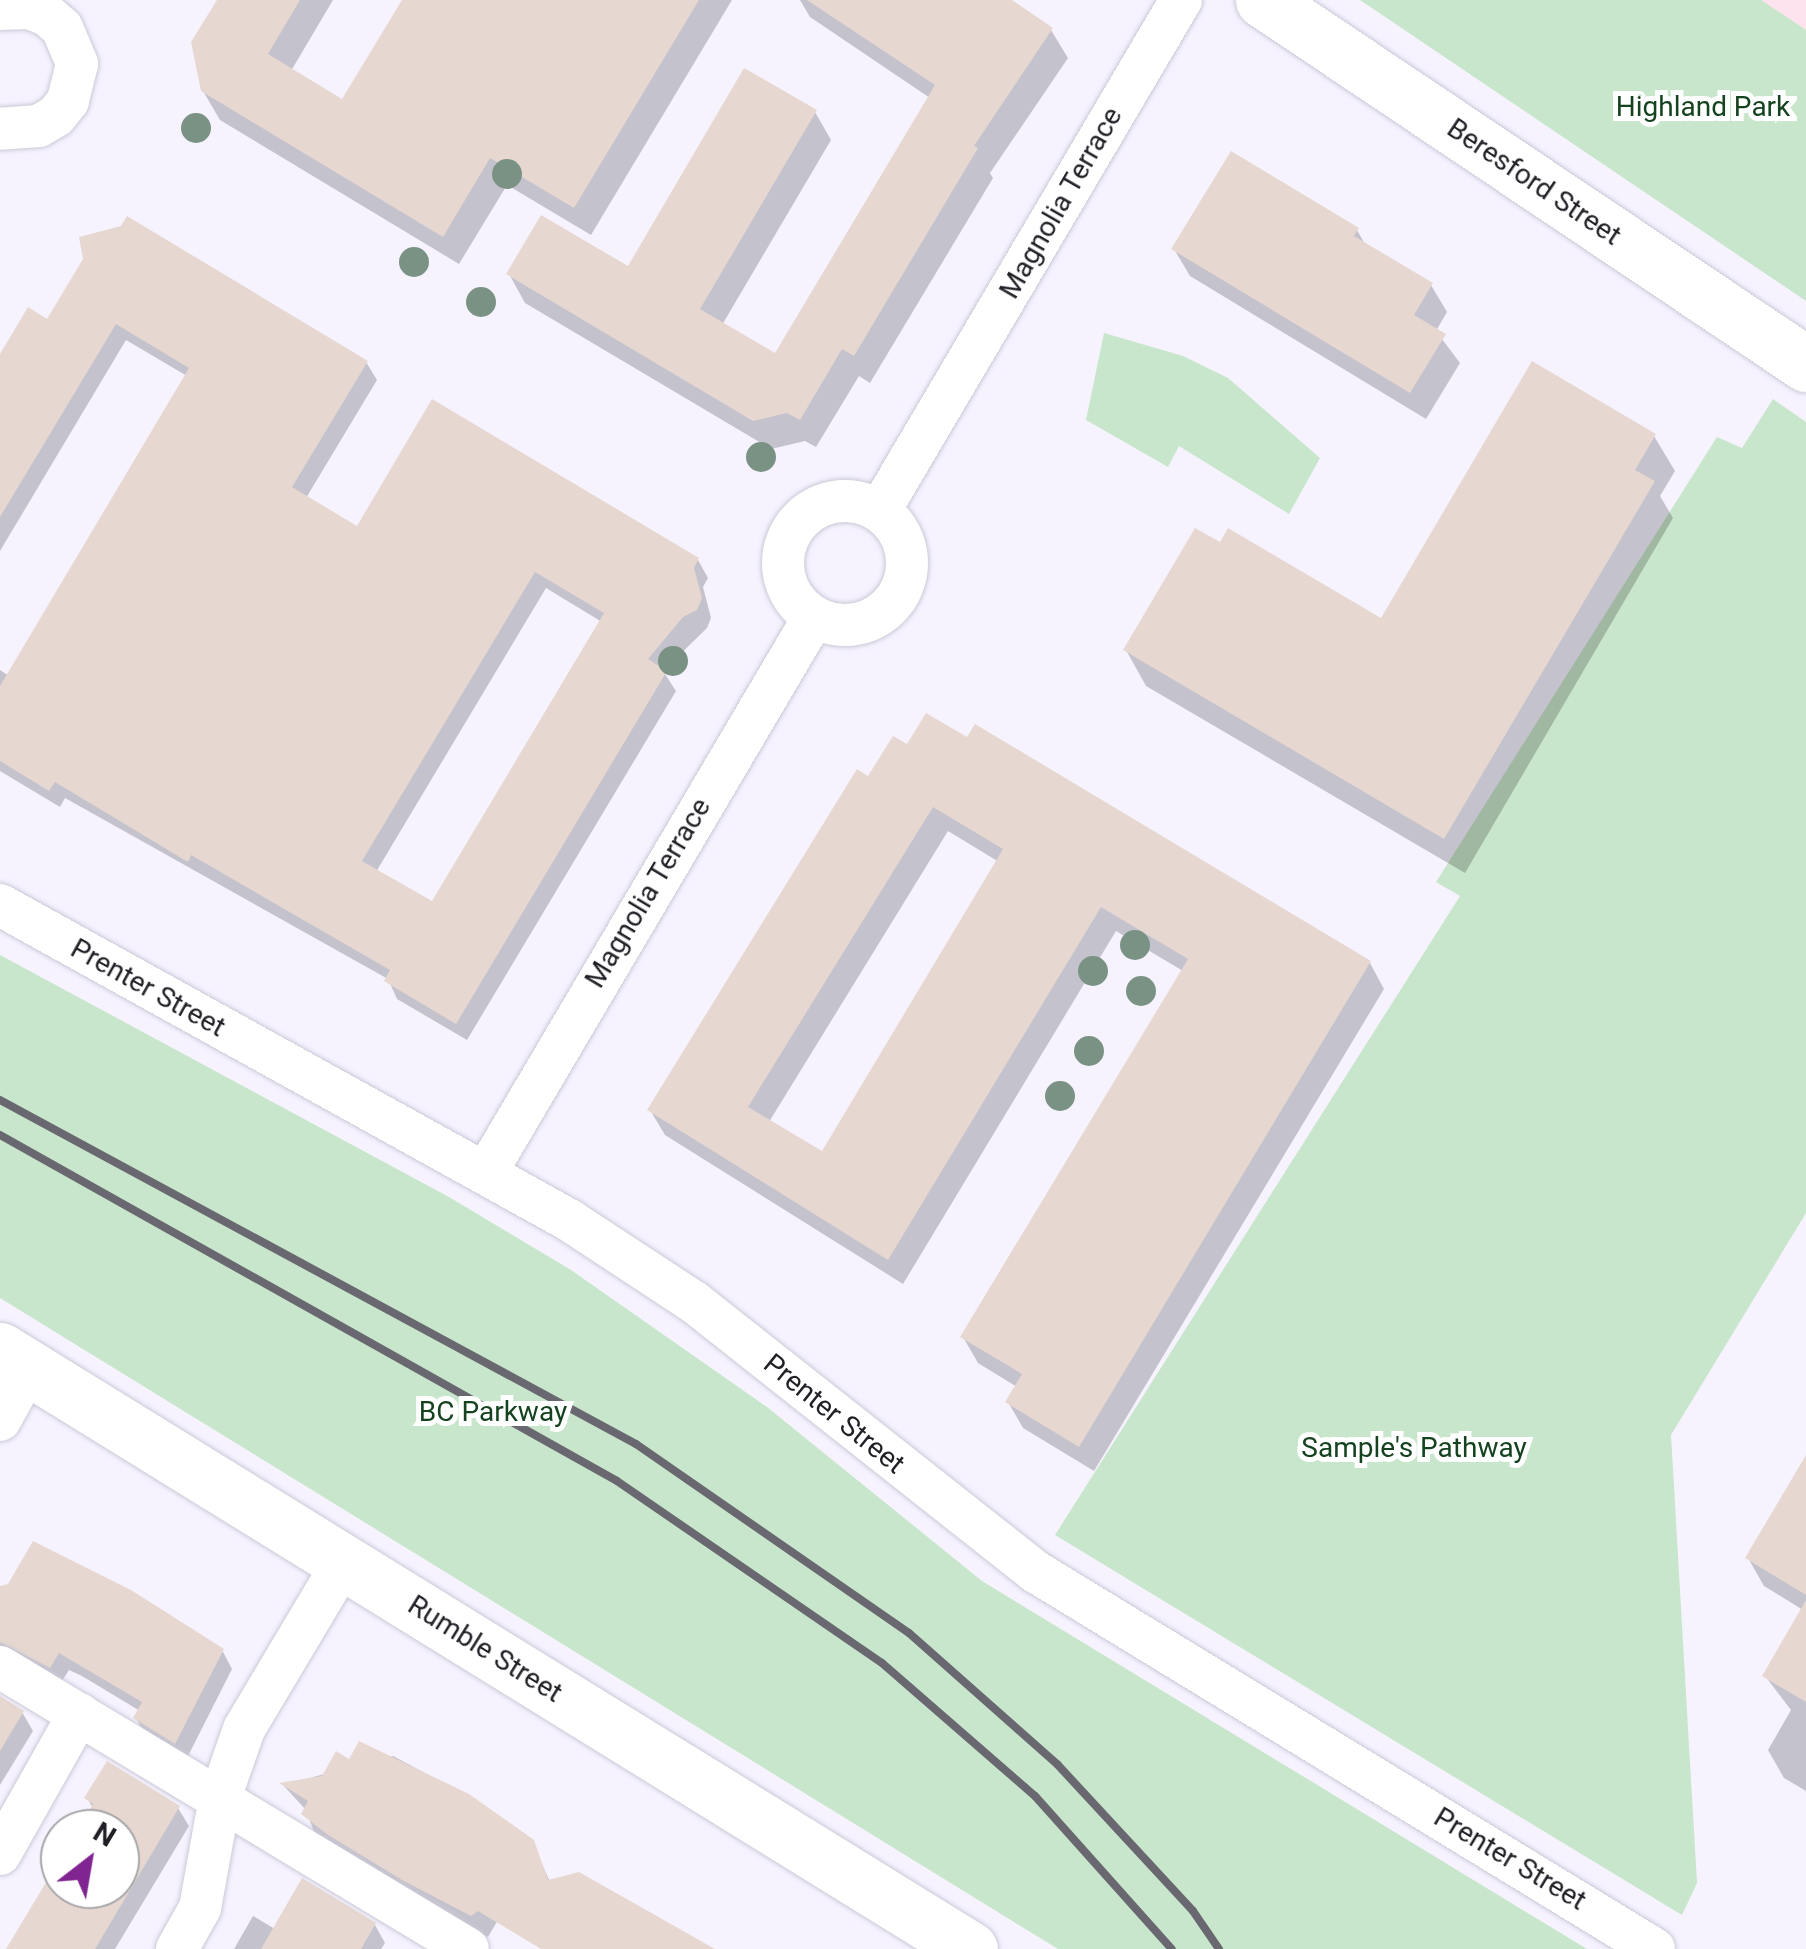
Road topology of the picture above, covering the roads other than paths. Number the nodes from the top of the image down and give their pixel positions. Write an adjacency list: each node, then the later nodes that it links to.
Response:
1 (1181, 0): 7 (street, Magnolia Terrace)
2 (1262, 0): 6 (street, Beresford Street)
3 (52, 8): 4 (street); 5 (street)
4 (0, 9)
5 (0, 129)
6 (1806, 364)
7 (880, 510): 8 (street); 8 (street)
8 (814, 618): 10 (street, Magnolia Terrace)
9 (0, 905): 10 (street, Prenter Street)
10 (487, 1171): 21 (street, Prenter Street)
11 (15, 1359): 12 (street); 13 (street, Rumble Street)
12 (0, 1420)
13 (344, 1561): 16 (street); 20 (street, Rumble Street)
14 (0, 1667): 15 (street)
15 (79, 1714): 16 (street); 17 (street)
16 (220, 1798): 18 (street); 19 (street)
17 (0, 1854)
18 (177, 1949)
19 (468, 1949)
20 (970, 1949)
21 (1654, 1949)

